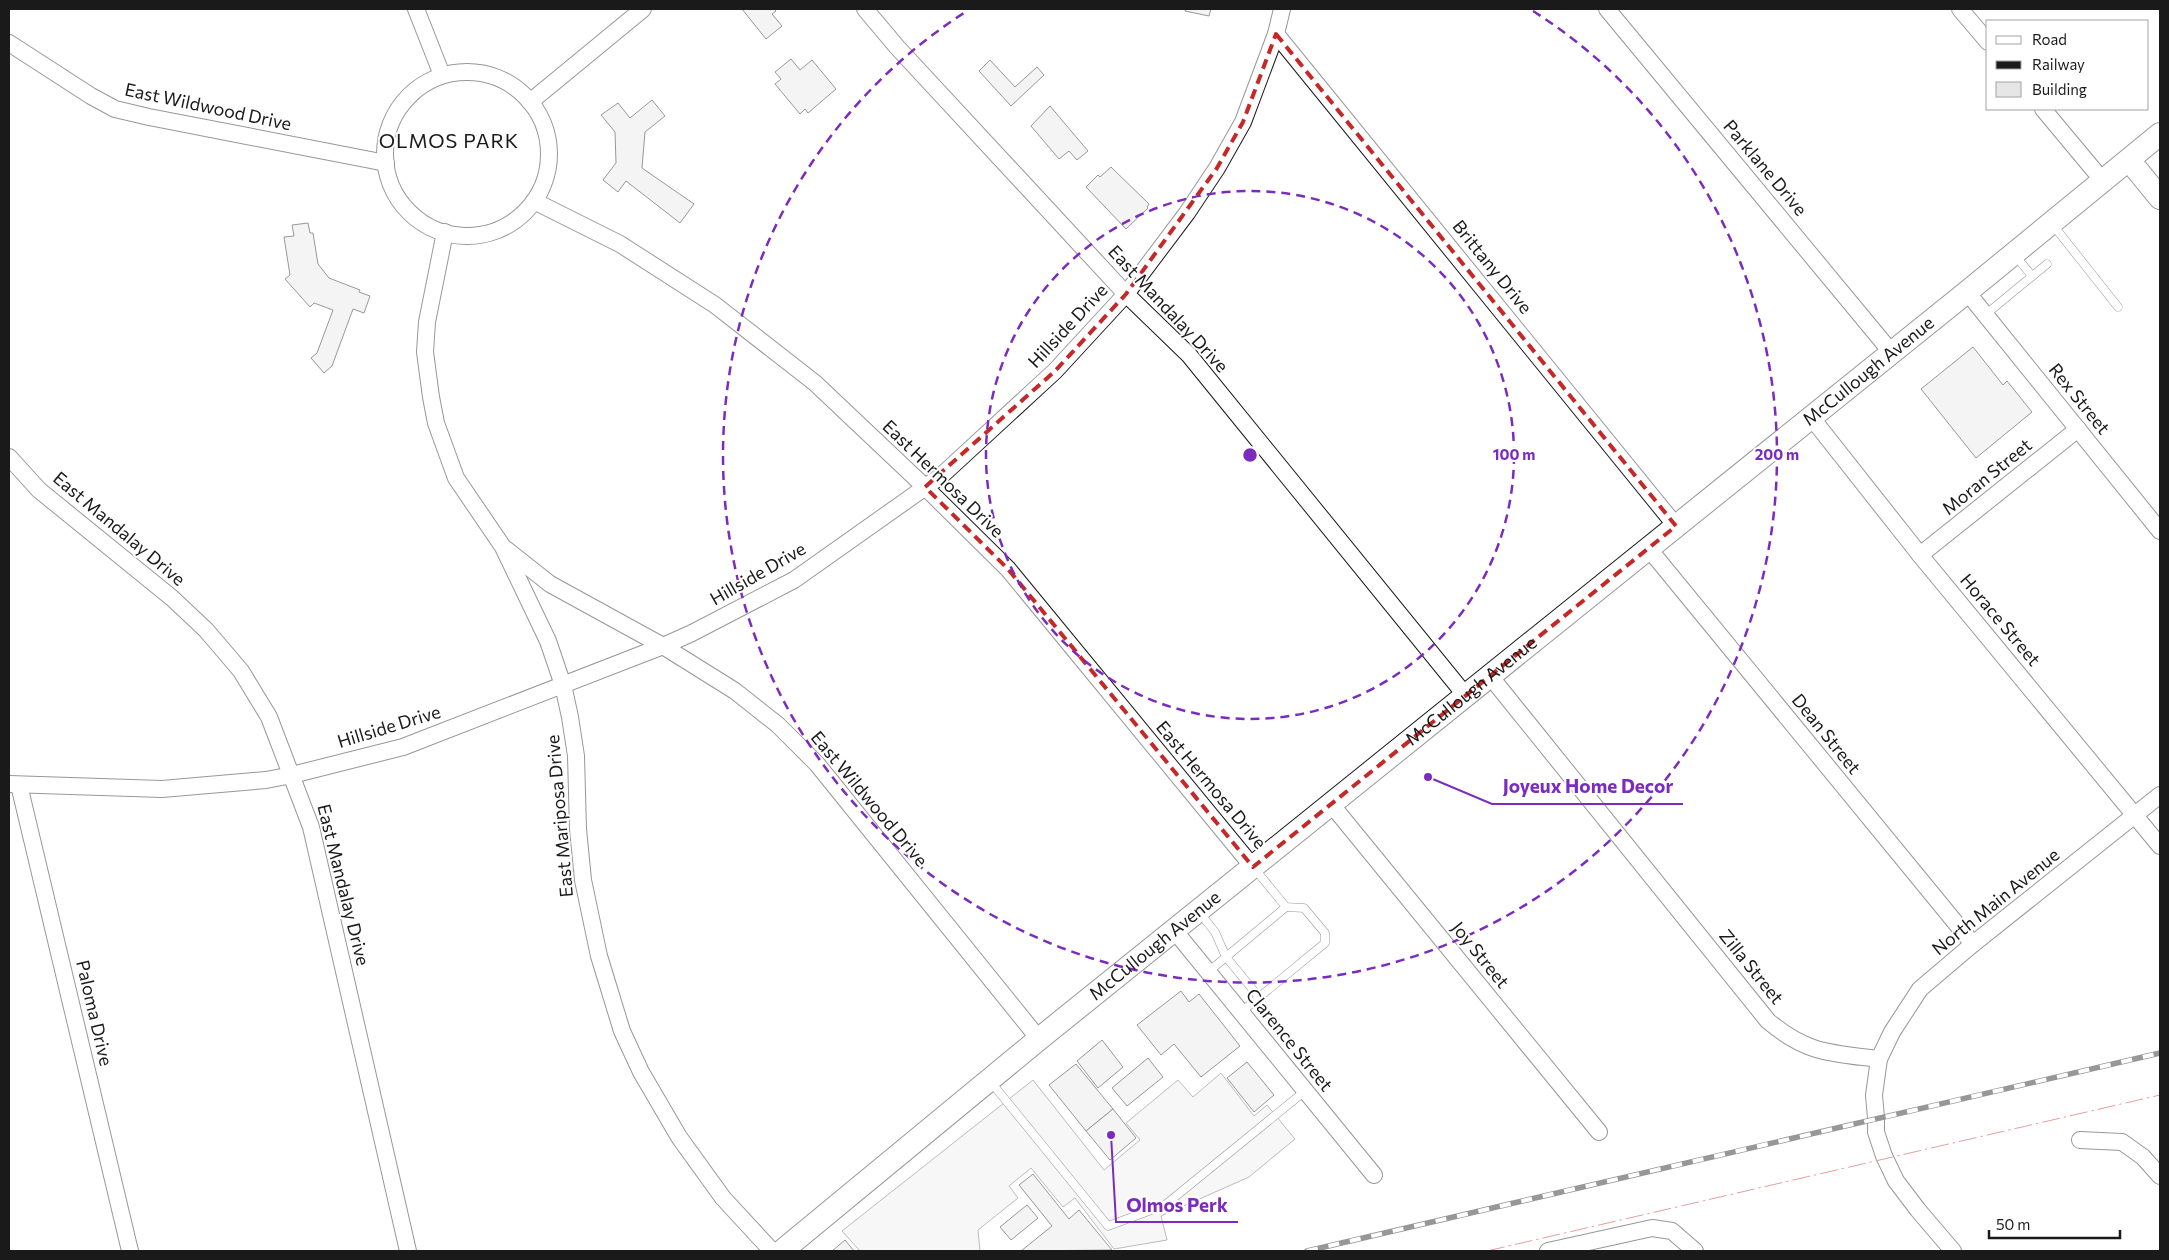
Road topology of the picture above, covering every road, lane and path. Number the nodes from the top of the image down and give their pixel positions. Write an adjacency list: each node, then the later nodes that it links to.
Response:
1 (416, 9): 10 (street)
2 (643, 9): 11 (street)
3 (865, 9): 25 (street, East Mandalay Drive)
4 (1282, 9): 7 (street, Hillside Drive)
5 (1607, 9): 28 (street, Parklane Drive)
6 (1960, 9): 8 (street)
7 (1276, 34): 25 (street, Hillside Drive); 33 (street, Brittany Drive)
8 (1986, 40)
9 (9, 43): 15 (street, East Wildwood Drive)
10 (442, 76): 11 (street); 15 (street)
11 (530, 102): 18 (street)
12 (2044, 110): 16 (street)
13 (2160, 134): 14 (main road, McCullough Avenue)
14 (2129, 160): 16 (main road, McCullough Avenue); 17 (main road)
15 (386, 163): 20 (street)
16 (2103, 181): 19 (main road, McCullough Avenue)
17 (2157, 188)
18 (534, 201): 20 (street); 32 (street, East Hermosa Drive)
19 (2051, 224): 21 (main road, McCullough Avenue); 26 (lane)
20 (445, 232): 35 (street, East Wildwood Drive)
21 (2014, 254): 23 (lane); 24 (main road, McCullough Avenue)
22 (2047, 264): 23 (lane)
23 (2032, 276): 27 (lane)
24 (1967, 292): 27 (street, Rex Street); 28 (main road, McCullough Avenue)
25 (1126, 294): 32 (street, Hillside Drive); 41 (street, East Mandalay Drive)
26 (2118, 307)
27 (1985, 314): 30 (street, Rex Street)
28 (1892, 353): 29 (main road, McCullough Avenue)
29 (1812, 418): 33 (main road, McCullough Avenue); 37 (street, Horace Street)
30 (2078, 429): 34 (street, Rex Street); 37 (street, Moran Street)
31 (9, 457): 42 (street, East Mandalay Drive)
32 (925, 487): 38 (street, Hillside Drive); 48 (street, East Hermosa Drive)
33 (1676, 526): 36 (main road, McCullough Avenue)
34 (2160, 530)
35 (503, 547): 38 (street, East Wildwood Drive); 40 (street, East Wildwood Drive)
36 (1649, 549): 39 (main road, McCullough Avenue); 52 (street, Dean Street)
37 (1920, 555): 46 (street, Horace Street)
38 (664, 646): 40 (street, Hillside Drive); 57 (street, East Wildwood Drive)
39 (1490, 676): 41 (main road, McCullough Avenue); 58 (street, Zilla Street)
40 (563, 685): 42 (street, Hillside Drive); 67 (street, East Mariposa Drive)
41 (1466, 696): 45 (main road, McCullough Avenue)
42 (292, 776): 43 (street, Hillside Drive); 66 (street, East Mandalay Drive)
43 (14, 784): 65 (street, Paloma Drive)
44 (2160, 795): 46 (street, North Main Avenue)
45 (1331, 804): 48 (main road, McCullough Avenue); 61 (street, Joy Street)
46 (2135, 815): 47 (street, Horace Street); 52 (street, North Main Avenue)
47 (2160, 846)
48 (1253, 867): 49 (lane); 50 (main road, McCullough Avenue)
49 (1286, 907): 53 (lane); 55 (lane)
50 (1198, 911): 51 (main road, McCullough Avenue); 53 (lane)
51 (1174, 930): 54 (street, Clarence Street); 57 (main road, McCullough Avenue)
52 (1972, 944): 58 (street, North Main Avenue)
53 (1226, 957): 54 (lane); 55 (lane)
54 (1208, 972): 56 (street, Clarence Street)
55 (1259, 997): 56 (lane)
56 (1240, 1013): 60 (street, Clarence Street)
57 (1039, 1039): 59 (main road, McCullough Avenue)
58 (1879, 1059): 71 (street)
59 (989, 1080): 60 (lane); 68 (main road, McCullough Avenue)
60 (1305, 1091): 63 (street, Clarence Street)
61 (1599, 1132)
62 (2080, 1140): 64 (street)
63 (1374, 1175)
64 (2160, 1176)
65 (130, 1251)
66 (408, 1251)
67 (772, 1251)
68 (782, 1251)
69 (1548, 1251): 70 (street)
70 (1696, 1251)
71 (1953, 1251)

